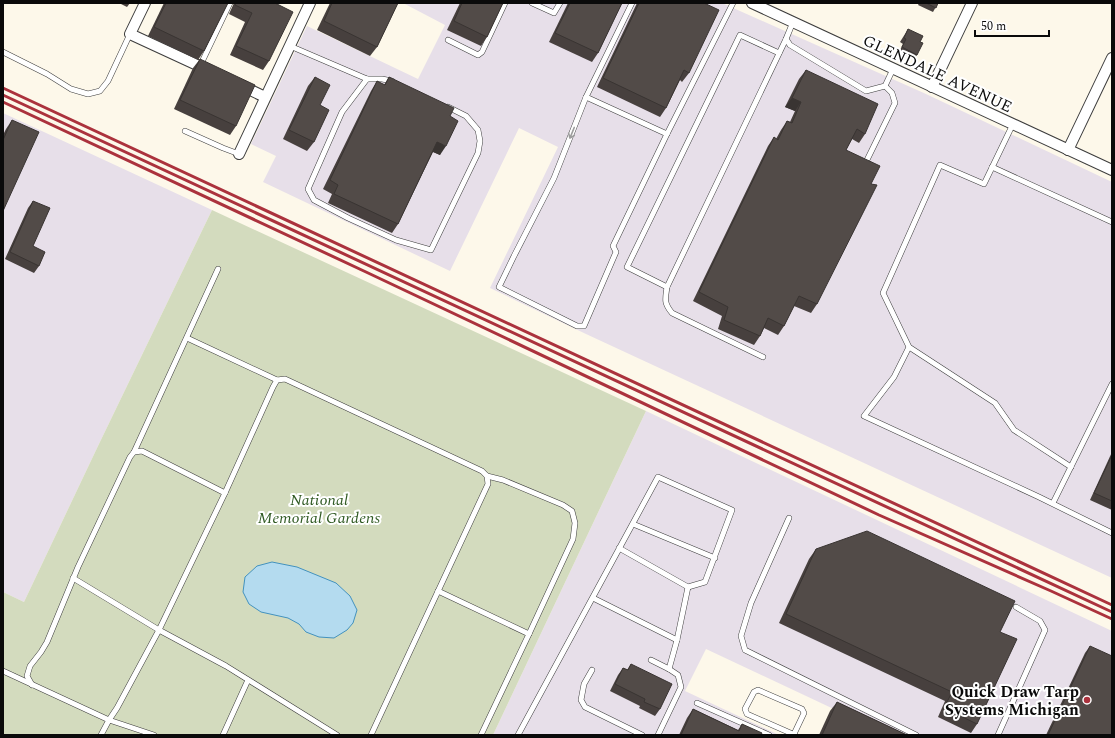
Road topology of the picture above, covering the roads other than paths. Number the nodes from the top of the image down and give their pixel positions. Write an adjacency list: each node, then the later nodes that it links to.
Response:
1 (145, 3): 13 (street)
2 (230, 3): 20 (lane)
3 (310, 3): 16 (street)
4 (505, 3): 15 (lane)
5 (532, 3): 6 (lane)
6 (560, 3)
7 (632, 3): 29 (lane)
8 (733, 3): 33 (lane)
9 (752, 3): 11 (street, GLENDALE AVENUE)
10 (972, 3): 27 (street)
11 (772, 7): 12 (street, GLENDALE AVENUE)
12 (793, 22): 14 (lane); 21 (street, GLENDALE AVENUE)
13 (130, 34): 17 (lane); 20 (street)
14 (786, 39): 18 (lane); 26 (lane)
15 (448, 40)
16 (290, 46): 23 (lane); 28 (street)
17 (3, 52)
18 (779, 53): 41 (lane); 41 (lane)
19 (1112, 58): 34 (street)
20 (200, 66): 22 (street)
21 (894, 69): 26 (lane); 27 (street, GLENDALE AVENUE)
22 (220, 75)
23 (367, 79): 25 (lane); 30 (lane)
24 (233, 82): 28 (street)
25 (397, 82)
26 (885, 86): 36 (lane)
27 (932, 87): 31 (street, GLENDALE AVENUE)
28 (266, 97): 35 (street)
29 (586, 97): 33 (lane); 33 (lane, one-way to 33)
30 (445, 106)
31 (1013, 124): 34 (street, GLENDALE AVENUE); 37 (lane)
32 (185, 131): 35 (lane)
33 (667, 134)
34 (1068, 150): 38 (street, GLENDALE AVENUE)
35 (239, 154)
36 (865, 164)
37 (992, 167): 39 (lane); 43 (lane)
38 (1112, 170)
39 (1112, 222)
40 (218, 270): 42 (lane)
41 (667, 287): 44 (lane)
42 (187, 338): 45 (lane); 47 (lane)
43 (909, 347): 48 (lane); 51 (lane)
44 (763, 357)
45 (277, 380): 49 (lane); 50 (lane)
46 (1112, 384): 48 (lane)
47 (134, 452): 50 (lane); 57 (lane)
48 (1071, 467): 51 (lane)
49 (487, 476): 59 (lane); 63 (lane)
50 (225, 493): 62 (lane)
51 (1053, 503): 54 (lane)
52 (789, 518): 84 (lane)
53 (633, 524): 55 (lane); 56 (lane); 56 (lane)
54 (1112, 533)
55 (619, 548): 58 (lane); 60 (lane)
56 (715, 558): 58 (lane)
57 (73, 578): 62 (lane); 70 (lane)
58 (688, 586): 64 (lane)
59 (438, 591): 63 (lane); 77 (lane)
60 (593, 598): 64 (lane); 79 (lane)
61 (1016, 607): 85 (lane)
62 (159, 630): 69 (lane); 72 (lane)
63 (529, 634): 78 (lane)
64 (677, 640): 66 (lane)
65 (651, 660): 66 (lane)
66 (669, 669): 81 (lane)
67 (592, 670): 80 (lane)
68 (3, 671): 70 (lane)
69 (248, 680): 75 (lane); 76 (lane)
70 (32, 685): 72 (lane)
71 (698, 703): 82 (lane)
72 (109, 720): 73 (lane); 74 (lane)
73 (101, 735)
74 (154, 735)
75 (223, 735)
76 (337, 735)
77 (371, 735)
78 (481, 735)
79 (518, 735)
80 (642, 735)
81 (658, 735)
82 (769, 735)
83 (795, 735): 83 (lane)
84 (916, 735)
85 (998, 735)

